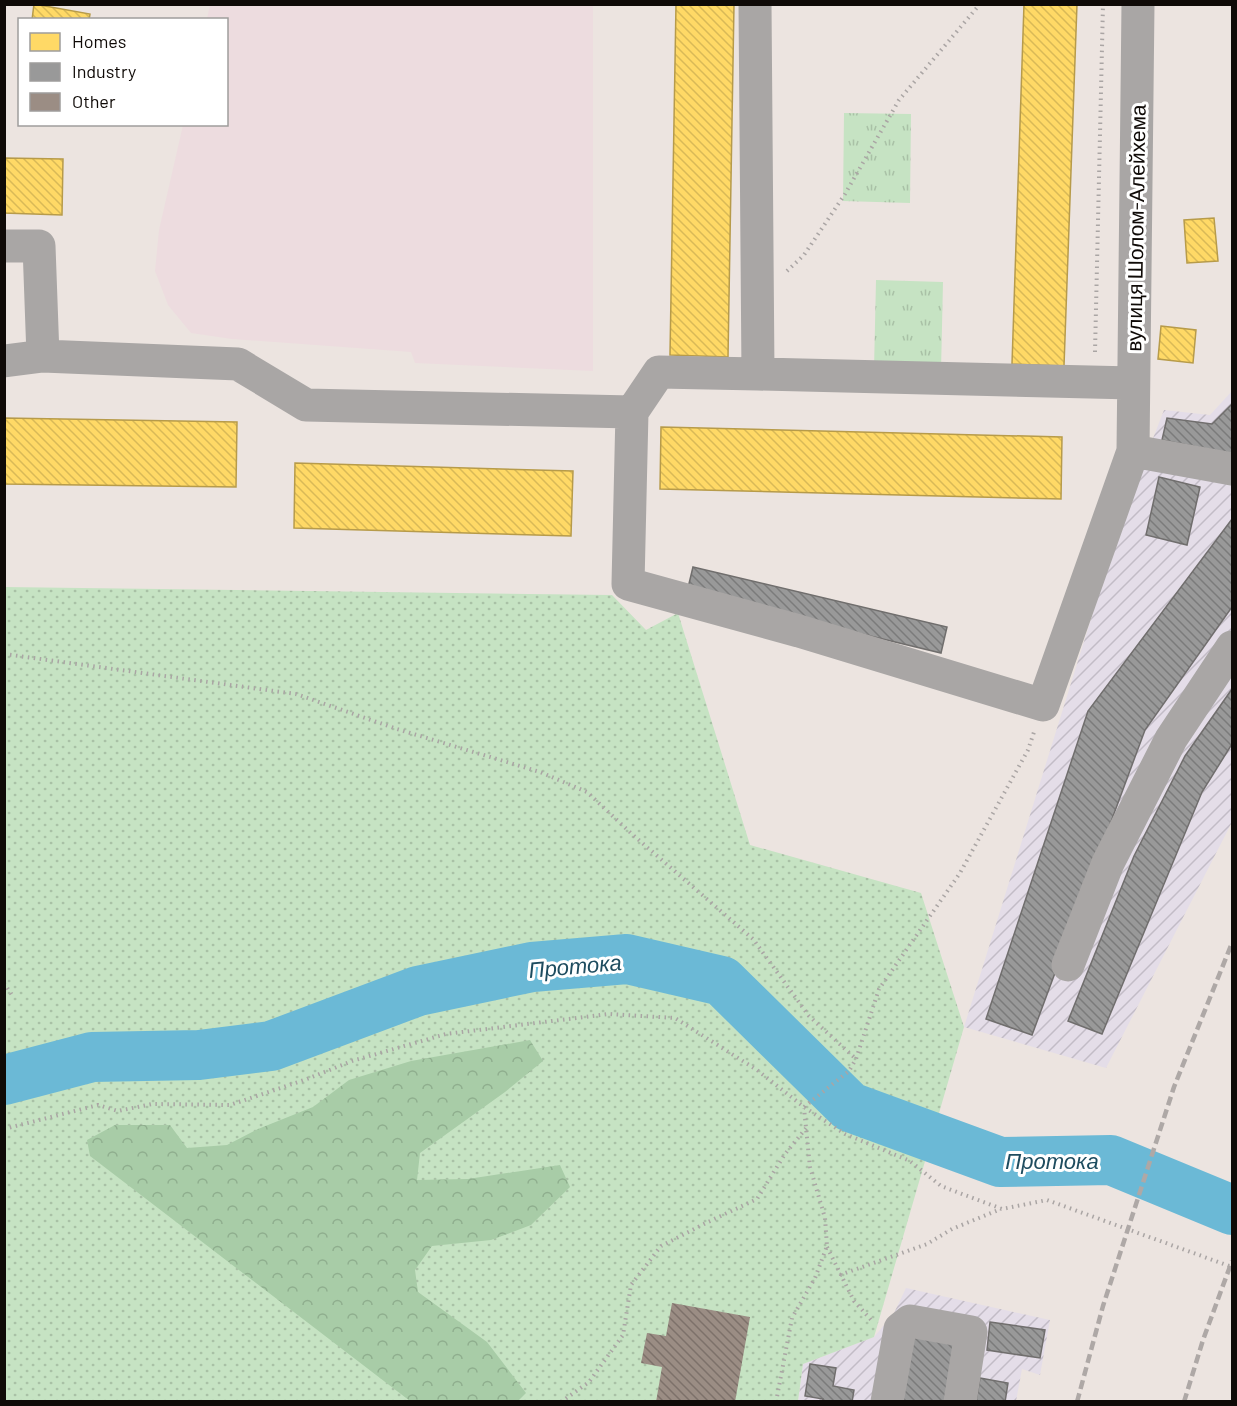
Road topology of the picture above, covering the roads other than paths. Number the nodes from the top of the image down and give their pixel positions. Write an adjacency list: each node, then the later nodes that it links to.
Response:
1 (755, 4): 6 (street)
2 (1138, 4): 7 (street, вулиця Шолом-Алейхема)
3 (4, 246): 4 (street)
4 (43, 356): 5 (street); 8 (street)
5 (4, 361)
6 (758, 374): 7 (street); 8 (street)
7 (1133, 383): 9 (street, вулиця Шолом-Алейхема)
8 (632, 412): 9 (street, вулиця Шолом-Алейхема)
9 (1133, 451): 10 (street)
10 (1233, 469)
11 (1233, 647): 12 (street)
12 (1068, 965)
13 (888, 1401): 14 (street)
14 (960, 1401)

